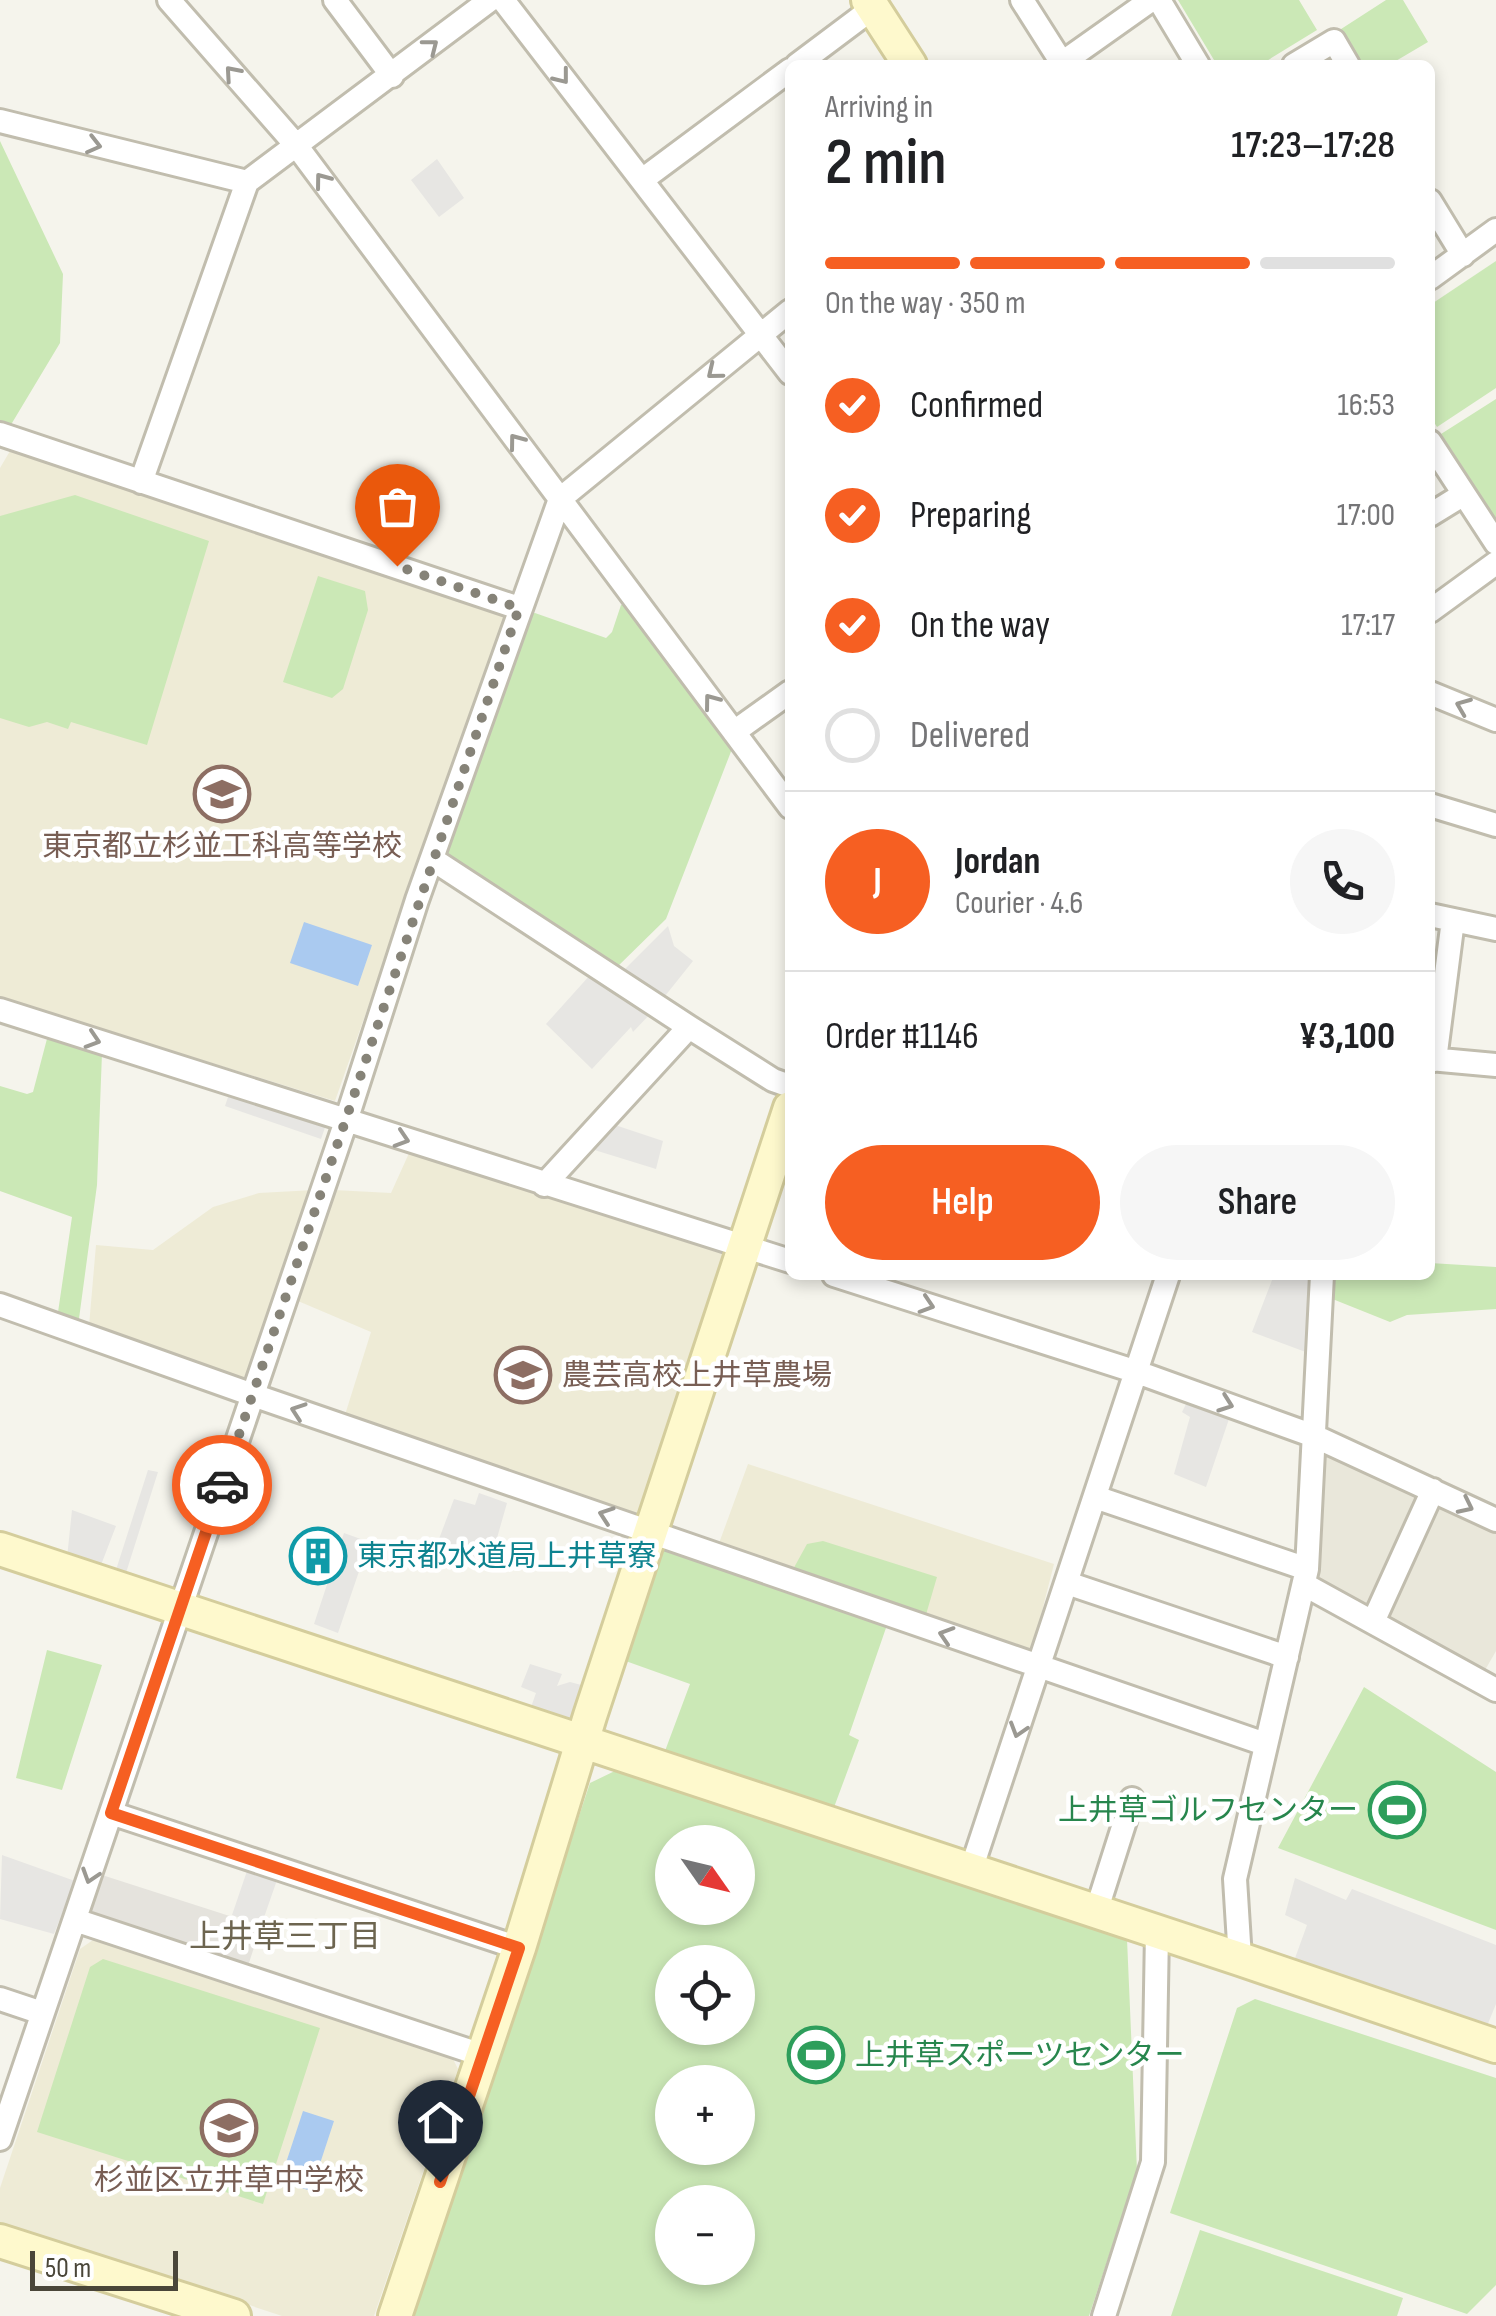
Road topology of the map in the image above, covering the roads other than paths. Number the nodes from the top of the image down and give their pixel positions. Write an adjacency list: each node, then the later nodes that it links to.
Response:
1 (168, 0): 19 (street, one-way to 1)
2 (335, 0): 17 (street)
3 (490, 0): 17 (street, one-way to 3)
4 (503, 0): 20 (street, one-way to 20)
5 (1022, 0): 11 (street)
6 (1151, 0): 12 (street)
7 (1159, 0): 13 (street)
8 (870, 4): 9 (street); 10 (street)
9 (803, 60)
10 (907, 60)
11 (1060, 60)
12 (1066, 60)
13 (1195, 60)
14 (1302, 60): 15 (street)
15 (1345, 60)
16 (785, 74): 20 (street)
17 (392, 76): 19 (street)
18 (0, 121): 21 (street, one-way to 21)
19 (296, 145): 21 (street); 33 (street, one-way to 19)
20 (642, 180): 27 (street)
21 (247, 182): 31 (street)
22 (1435, 209): 24 (street)
23 (1496, 230): 24 (street)
24 (1463, 255): 25 (street)
25 (1435, 275)
26 (785, 315): 27 (street)
27 (760, 334): 28 (street); 33 (street, one-way to 33)
28 (785, 366)
29 (0, 434): 31 (street)
30 (1435, 450): 32 (street)
31 (141, 482): 38 (street)
32 (1464, 494): 34 (street); 35 (street)
33 (560, 499): 38 (street); 42 (street, one-way to 33)
34 (1435, 513)
35 (1496, 542)
36 (1496, 563): 37 (street)
37 (1435, 607)
38 (519, 608): 46 (street)
39 (1435, 695): 41 (street, one-way to 39)
40 (785, 696): 42 (street)
41 (1496, 720)
42 (734, 732): 43 (street)
43 (785, 801)
44 (1435, 808): 45 (street)
45 (1496, 826)
46 (432, 860): 51 (street); 55 (street)
47 (1442, 918): 48 (street); 50 (street)
48 (1496, 929)
49 (0, 1010): 55 (street, one-way to 55)
50 (1435, 1017)
51 (689, 1027): 54 (street); 57 (street)
52 (1435, 1060): 53 (street)
53 (1496, 1064)
54 (785, 1084)
55 (346, 1121): 57 (street, one-way to 57); 65 (street)
56 (785, 1124): 58 (street)
57 (544, 1185): 58 (street)
58 (746, 1246): 59 (street); 70 (street)
59 (785, 1259)
60 (850, 1280): 64 (street, one-way to 64)
61 (1166, 1280): 64 (street)
62 (1322, 1280): 66 (street)
63 (0, 1305): 65 (street)
64 (1137, 1372): 66 (street, one-way to 66); 68 (street)
65 (252, 1395): 70 (street, one-way to 65); 74 (street)
66 (1314, 1436): 67 (street); 72 (street)
67 (1433, 1490): 69 (street, one-way to 69); 75 (street)
68 (1096, 1496): 72 (street); 73 (street)
69 (1496, 1520)
70 (652, 1531): 77 (street, one-way to 70); 79 (street)
71 (0, 1548): 74 (street)
72 (1306, 1577): 75 (street); 76 (street)
73 (1068, 1583): 76 (street); 77 (street)
74 (180, 1607): 79 (street); 82 (street)
75 (1373, 1622): 78 (street)
76 (1287, 1657): 80 (street)
77 (1038, 1665): 80 (street); 83 (street, one-way to 83)
78 (1496, 1690)
79 (583, 1742): 83 (street); 87 (street)
80 (1265, 1744): 88 (street)
81 (1132, 1799): 84 (street)
82 (111, 1813): 85 (street, one-way to 85); 87 (street)
83 (971, 1870): 84 (street)
84 (1096, 1912): 86 (street)
85 (75, 1920): 90 (street); 92 (street)
86 (1156, 1932): 88 (street); 97 (street)
87 (519, 1948): 92 (street)
88 (1240, 1958): 91 (street)
89 (0, 1998): 90 (street)
90 (42, 2013): 93 (street)
91 (1496, 2046)
92 (482, 2054): 96 (street)
93 (0, 2139)
94 (0, 2241): 95 (street)
95 (234, 2316)
96 (395, 2316)
97 (1104, 2316)

